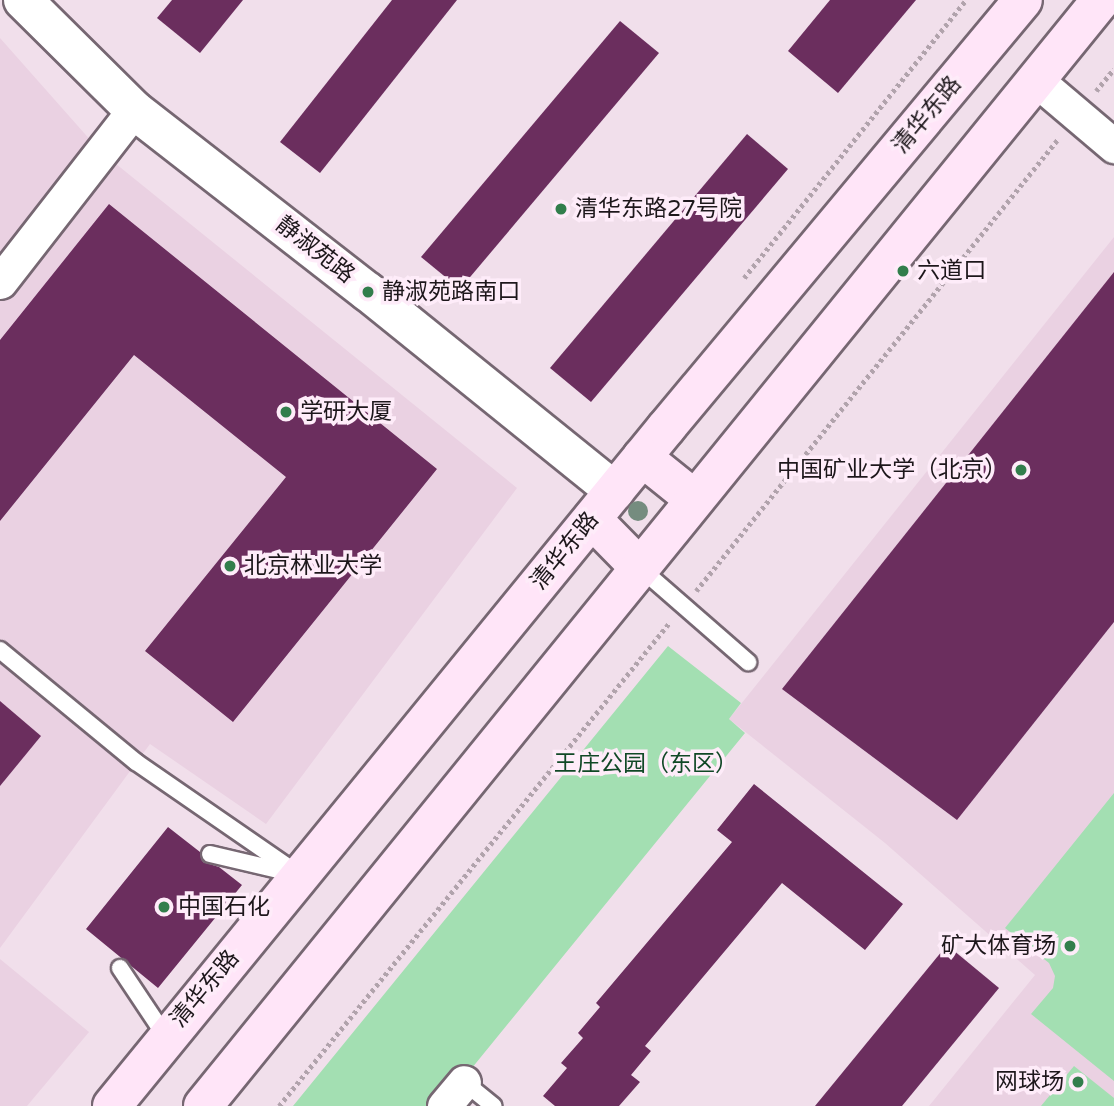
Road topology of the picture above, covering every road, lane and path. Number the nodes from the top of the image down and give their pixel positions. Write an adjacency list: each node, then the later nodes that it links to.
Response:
1 (23, 0): 5 (street, 静淑苑路)
2 (1023, 0): 8 (main road, 清华东路)
3 (1101, 0): 4 (main road)
4 (1035, 79): 6 (street); 9 (main road)
5 (134, 110): 7 (street); 10 (street, 静淑苑路)
6 (1114, 146)
7 (0, 282)
8 (642, 457): 9 (main road); 10 (main road, 清华东路)
9 (694, 499): 11 (main road)
10 (603, 505): 11 (main road); 15 (main road, 清华东路)
11 (638, 566): 13 (lane); 20 (main road)
12 (0, 650): 15 (lane)
13 (748, 662)
14 (210, 854): 15 (lane)
15 (300, 876): 17 (main road, 清华东路)
16 (120, 968): 17 (lane)
17 (166, 1037): 19 (main road, 清华东路)
18 (454, 1094): 21 (lane)
19 (111, 1106)
20 (204, 1106)
21 (494, 1106)

